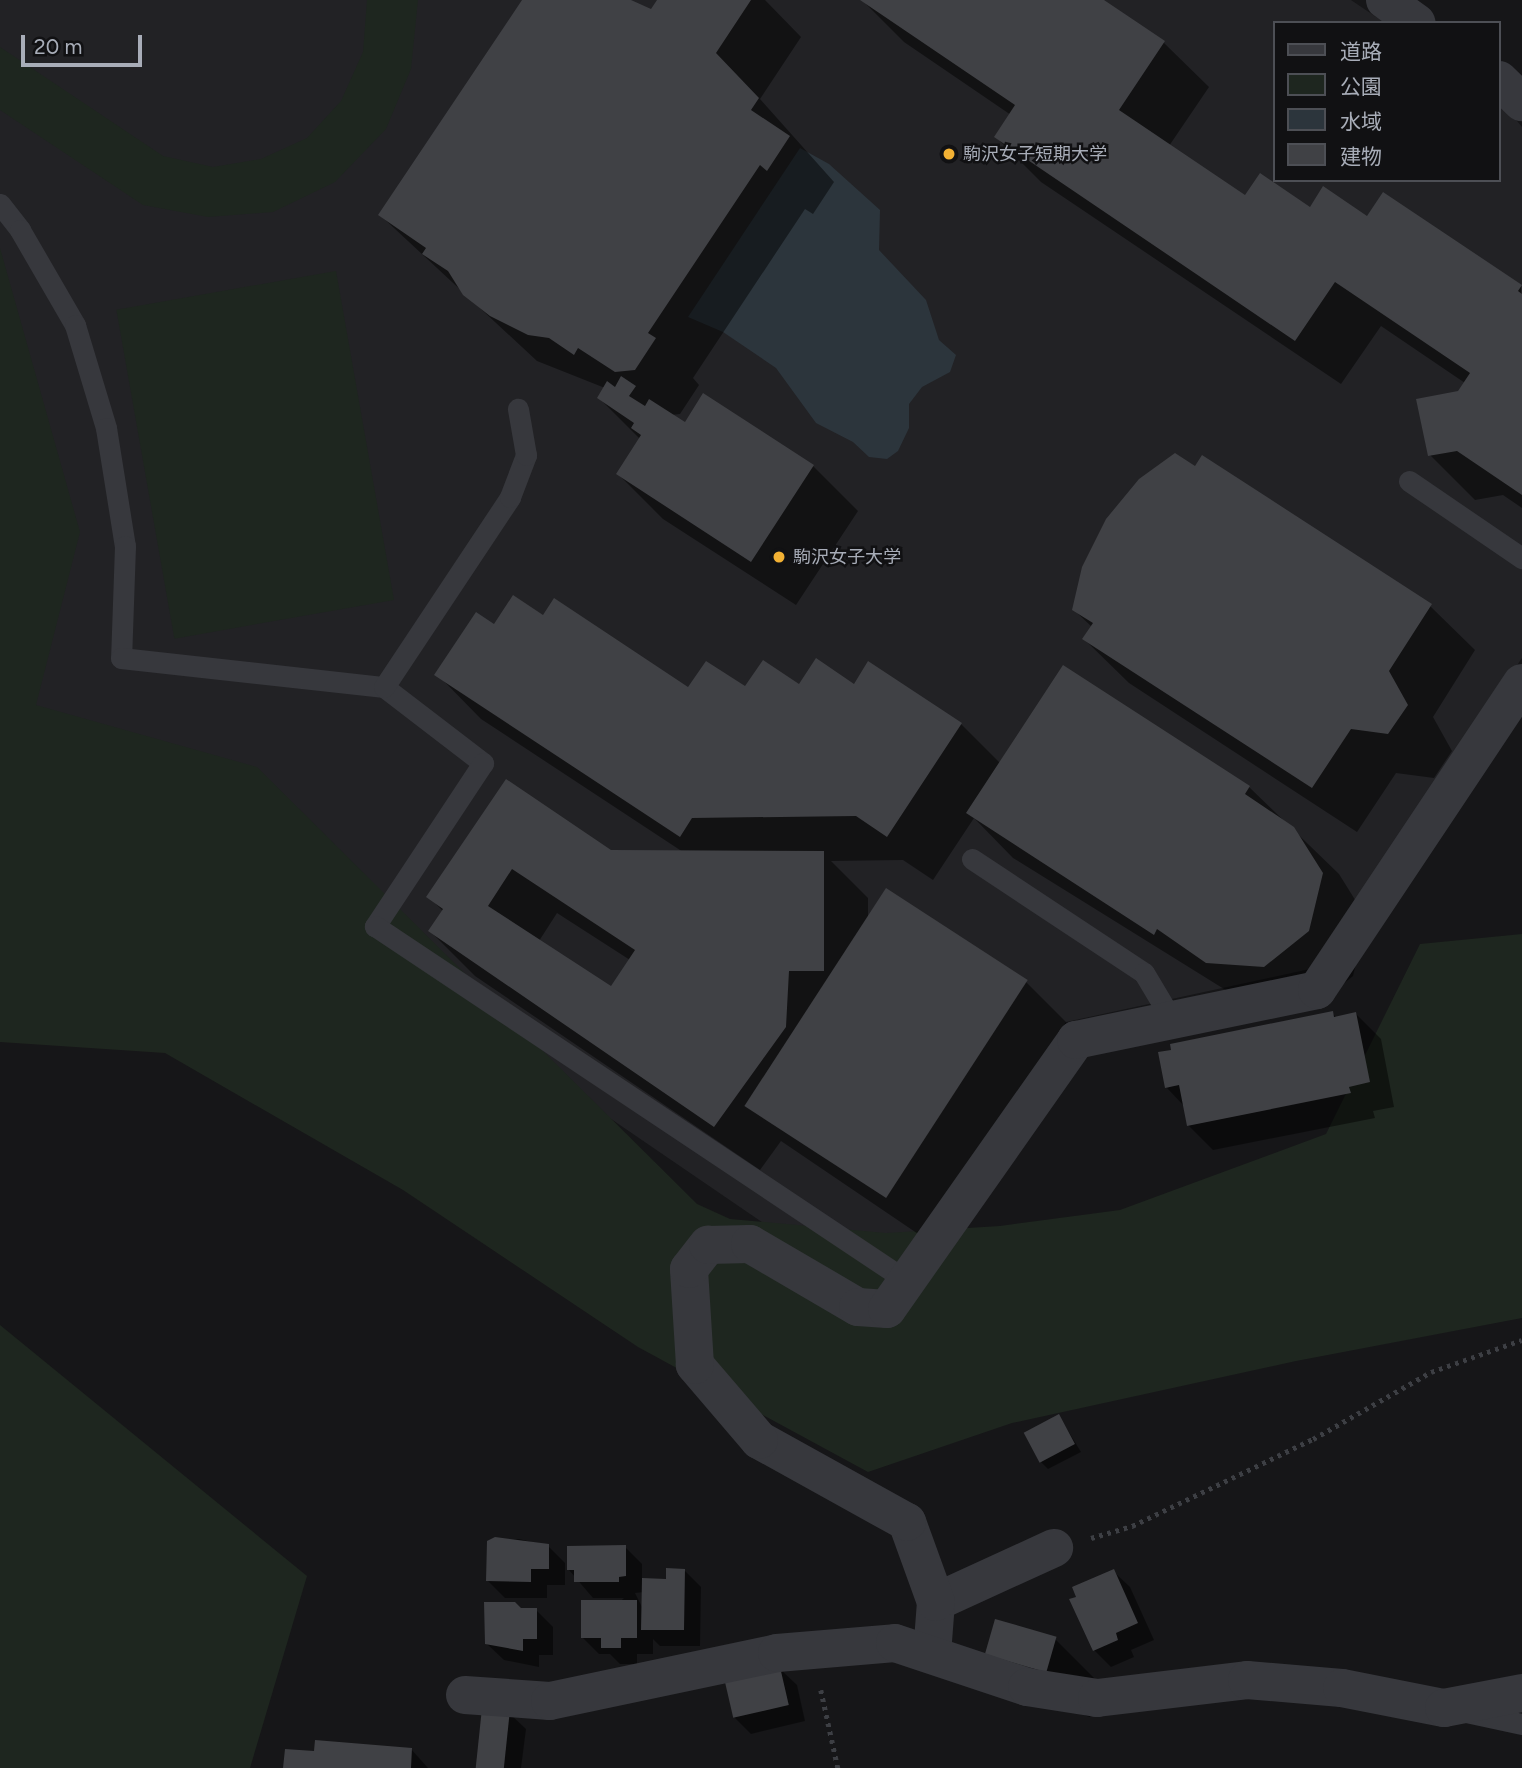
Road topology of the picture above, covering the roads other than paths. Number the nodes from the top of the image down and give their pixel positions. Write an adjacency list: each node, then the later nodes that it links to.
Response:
1 (1385, 0): 2 (street)
2 (1414, 21)
3 (1501, 82): 4 (street)
4 (1522, 102)
5 (0, 204): 10 (lane)
6 (518, 409): 10 (lane)
7 (1409, 481): 8 (lane)
8 (1522, 558)
9 (1522, 683): 12 (street)
10 (384, 688): 13 (lane)
11 (972, 859): 12 (lane)
12 (1172, 1020): 13 (street)
13 (910, 1283): 15 (street)
14 (1054, 1548): 15 (street)
15 (936, 1602): 16 (street)
16 (932, 1654): 18 (street); 19 (street)
17 (1522, 1693): 19 (street)
18 (465, 1695)
19 (1444, 1708): 20 (lane)
20 (1522, 1724)

